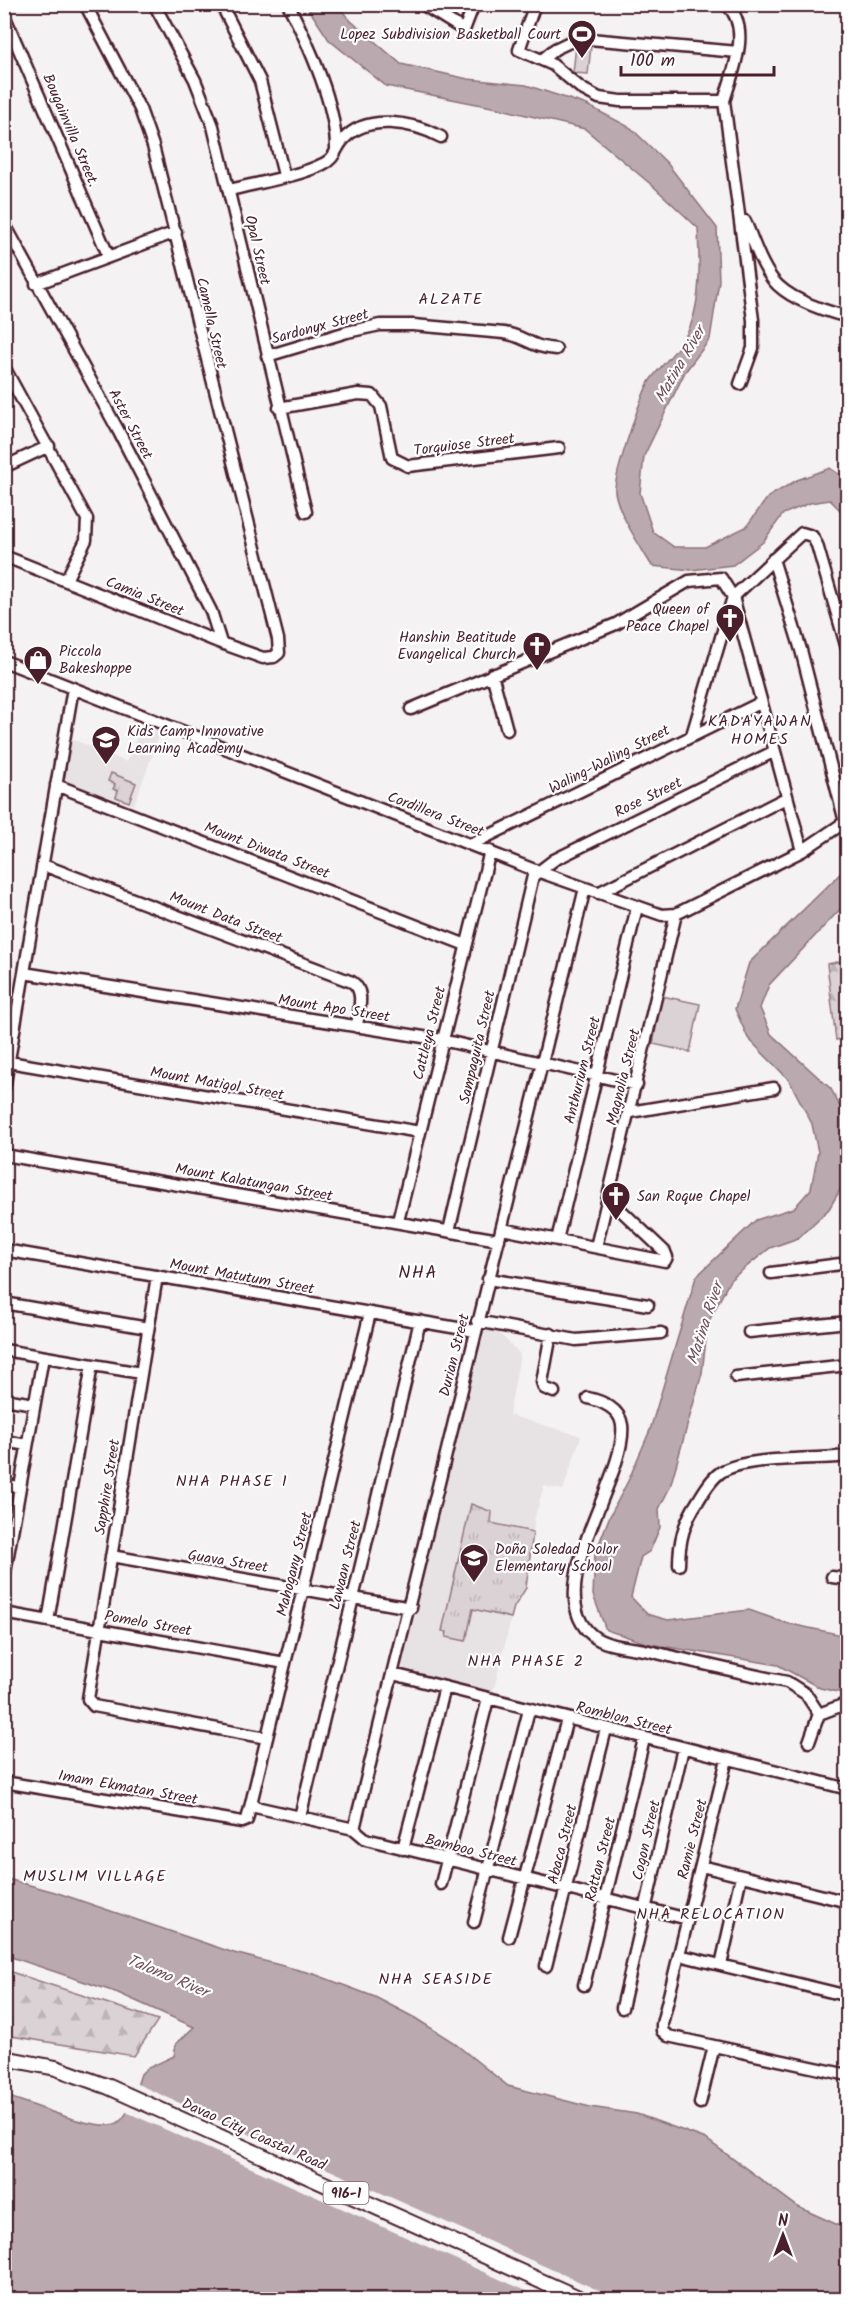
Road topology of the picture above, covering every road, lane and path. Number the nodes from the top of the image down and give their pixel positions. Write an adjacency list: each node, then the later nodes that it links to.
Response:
1 (85, 4): 19 (street, Camella Street)
2 (154, 4): 16 (street, Opal Street)
3 (221, 4): 15 (street)
4 (288, 4): 14 (street)
5 (422, 4): 6 (street)
6 (474, 4)
7 (535, 4): 11 (street)
8 (726, 4): 10 (street)
9 (4, 15): 20 (street, Bougainvilla Street.)
10 (738, 52): 11 (street); 12 (street)
11 (543, 58): 12 (street)
12 (724, 103): 17 (street)
13 (441, 137): 14 (street)
14 (336, 151): 15 (street)
15 (284, 175): 16 (street)
16 (230, 190): 24 (street, Opal Street)
17 (739, 207): 22 (street); 26 (street)
18 (4, 223): 21 (street, Aster Street)
19 (176, 232): 20 (street); 38 (street, Camella Street)
20 (109, 257): 21 (street)
21 (36, 284): 36 (street, Aster Street)
22 (848, 317)
23 (556, 349): 24 (street, Sardonyx Street)
24 (267, 356): 27 (street, Opal Street)
25 (4, 368): 28 (street)
26 (740, 384)
27 (279, 408): 29 (street, Torquiose Street); 31 (street, Opal Street)
28 (49, 446): 30 (street); 34 (street)
29 (559, 448)
30 (4, 467)
31 (306, 512)
32 (4, 556): 34 (street, Camia Street)
33 (773, 559): 35 (street); 37 (street); 49 (street)
34 (66, 580): 36 (street, Camia Street)
35 (733, 597): 40 (street); 42 (street); 45 (street)
36 (221, 643): 38 (street, Camia Street)
37 (848, 652)
38 (274, 657)
39 (4, 661): 41 (street, Cordillera Street)
40 (492, 675): 43 (street); 44 (street)
41 (73, 688): 47 (street); 50 (street, Cordillera Street)
42 (760, 703): 45 (street, Waling-Waling Street); 46 (street)
43 (411, 709)
44 (507, 729)
45 (692, 735): 50 (street, Waling-Waling Street)
46 (773, 752): 48 (street); 54 (street, Rose Street)
47 (56, 785): 53 (street); 59 (street, Mount Diwata Street)
48 (786, 798): 52 (street); 56 (street)
49 (846, 821): 52 (street)
50 (472, 844): 51 (street, Cordillera Street)
51 (490, 851): 54 (street, Cordillera Street); 59 (street, Cattleya Street)
52 (802, 851): 58 (street)
53 (43, 865): 60 (street); 61 (street, Mount Data Street)
54 (537, 871): 55 (street, Cordillera Street); 63 (street, Sampaguita Street)
55 (585, 888): 56 (street, Cordillera Street); 65 (street, Durian Street)
56 (598, 893): 57 (street, Cordillera Street)
57 (637, 907): 58 (street, Cordillera Street); 66 (street, Anthurium Street)
58 (676, 914): 67 (street, Magnolia Street)
59 (466, 945): 62 (street, Cattleya Street)
60 (24, 973): 61 (street, Mount Apo Street); 64 (street)
61 (357, 1027): 62 (street, Mount Apo Street)
62 (442, 1040): 63 (street, Mount Apo Street); 71 (street, Cattleya Street)
63 (492, 1050): 65 (street, Mount Apo Street); 75 (street, Sampaguita Street)
64 (9, 1062): 69 (street); 71 (street, Mount Matigol Street)
65 (542, 1062): 66 (street, Mount Apo Street); 76 (street, Durian Street)
66 (596, 1076): 67 (street, Mount Apo Street); 77 (street, Anthurium Street)
67 (637, 1085): 70 (street, Magnolia Street)
68 (774, 1088): 70 (street)
69 (4, 1089)
70 (630, 1112): 73 (street, Magnolia Street)
71 (420, 1132): 74 (street, Cattleya Street)
72 (4, 1155): 74 (street, Mount Kalatungan Street)
73 (608, 1198): 78 (street, Magnolia Street); 78 (street, Mount Kalatungan Street)
74 (398, 1221): 75 (street, Mount Kalatungan Street)
75 (449, 1230): 76 (street, Mount Kalatungan Street)
76 (500, 1234): 77 (street, Mount Kalatungan Street); 83 (street, Durian Street)
77 (557, 1240): 78 (street, Mount Kalatungan Street)
78 (596, 1247)
79 (4, 1250): 82 (street, Mount Matutum Street)
80 (848, 1263): 81 (street)
81 (771, 1273)
82 (157, 1276): 86 (street, Mount Matutum Street); 90 (street, Sapphire Street)
83 (488, 1279): 85 (street); 89 (street, Durian Street)
84 (4, 1303): 90 (street)
85 (648, 1305)
86 (370, 1313): 87 (street, Mount Matutum Street); 114 (street, Mahogany Street)
87 (420, 1321): 89 (street, Mount Matutum Street); 115 (street, Lawaan Street)
88 (848, 1322): 91 (street)
89 (476, 1326): 93 (street, Mount Matutum Street); 116 (street, Durian Street)
90 (148, 1328): 98 (street, Sapphire Street)
91 (749, 1332)
92 (661, 1333): 93 (street, Mount Matutum Street)
93 (551, 1334): 100 (street)
94 (4, 1350): 95 (street)
95 (43, 1357): 96 (street); 103 (street)
96 (92, 1365): 98 (street); 118 (street)
97 (848, 1365): 99 (street)
98 (141, 1373): 109 (street, Sapphire Street)
99 (736, 1377)
100 (554, 1392)
101 (588, 1398): 126 (street)
102 (4, 1399): 103 (street)
103 (34, 1404): 105 (street)
104 (4, 1441): 105 (street)
105 (27, 1445): 108 (street)
106 (848, 1456): 110 (street)
107 (4, 1485): 108 (street)
108 (20, 1488): 112 (street)
109 (111, 1556): 114 (street, Guava Street); 119 (street, Sapphire Street)
110 (679, 1565)
111 (832, 1577): 113 (street)
112 (4, 1578)
113 (848, 1579)
114 (303, 1588): 115 (street, Guava Street); 120 (street, Mahogany Street)
115 (352, 1597): 116 (street, Guava Street); 137 (street, Lawaan Street)
116 (411, 1608): 121 (street, Durian Street)
117 (4, 1613): 118 (street, Pomelo Street)
118 (48, 1621): 119 (street, Pomelo Street)
119 (98, 1629): 120 (street, Pomelo Street); 129 (street, Sapphire Street)
120 (285, 1663): 129 (street, Mahogany Street)
121 (393, 1674): 122 (street, Romblon Street); 139 (street, Durian Street)
122 (445, 1687): 123 (street, Romblon Street); 140 (street)
123 (488, 1699): 125 (street, Romblon Street); 141 (street)
124 (848, 1703): 126 (street)
125 (529, 1710): 127 (street, Romblon Street); 143 (street)
126 (819, 1714): 131 (street)
127 (567, 1719): 128 (street, Romblon Street); 145 (street)
128 (606, 1729): 130 (street, Romblon Street); 147 (street, Abaca Street)
129 (267, 1738): 136 (street, Mahogany Street)
130 (645, 1739): 132 (street, Romblon Street); 148 (street, Rattan Street)
131 (809, 1742)
132 (682, 1748): 133 (street, Romblon Street); 150 (street, Cogon Street)
133 (727, 1759): 135 (street, Romblon Street); 142 (street, Ramie Street)
134 (4, 1782): 138 (street, Imam Ekmatan Street)
135 (848, 1789)
136 (251, 1806): 137 (street, Bamboo Street); 138 (street, Mahogany Street)
137 (300, 1817): 139 (street, Bamboo Street)
138 (245, 1821)
139 (354, 1829): 140 (street, Bamboo Street)
140 (403, 1849): 141 (street, Bamboo Street)
141 (447, 1859): 143 (street, Bamboo Street); 146 (street)
142 (701, 1866): 144 (street); 151 (street, Ramie Street)
143 (486, 1869): 145 (street, Bamboo Street); 152 (street)
144 (741, 1876): 149 (street); 155 (street)
145 (526, 1879): 147 (street, Bamboo Street); 153 (street)
146 (441, 1884)
147 (566, 1889): 148 (street, Bamboo Street); 156 (street, Abaca Street)
148 (606, 1899): 150 (street, Bamboo Street); 157 (street, Rattan Street)
149 (848, 1902)
150 (645, 1908): 151 (street, Bamboo Street); 159 (street, Cogon Street)
151 (688, 1919): 154 (street, Ramie Street)
152 (474, 1922)
153 (509, 1937)
154 (679, 1954): 155 (street); 160 (street, Ramie Street)
155 (720, 1965): 158 (street)
156 (546, 1966)
157 (584, 1985)
158 (848, 1996)
159 (622, 2008)
160 (714, 2046): 162 (street); 163 (street)
161 (4, 2058): 164 (main road, Davao City Coastal Road / 916-1)
162 (848, 2075)
163 (700, 2103)
164 (583, 2300)

